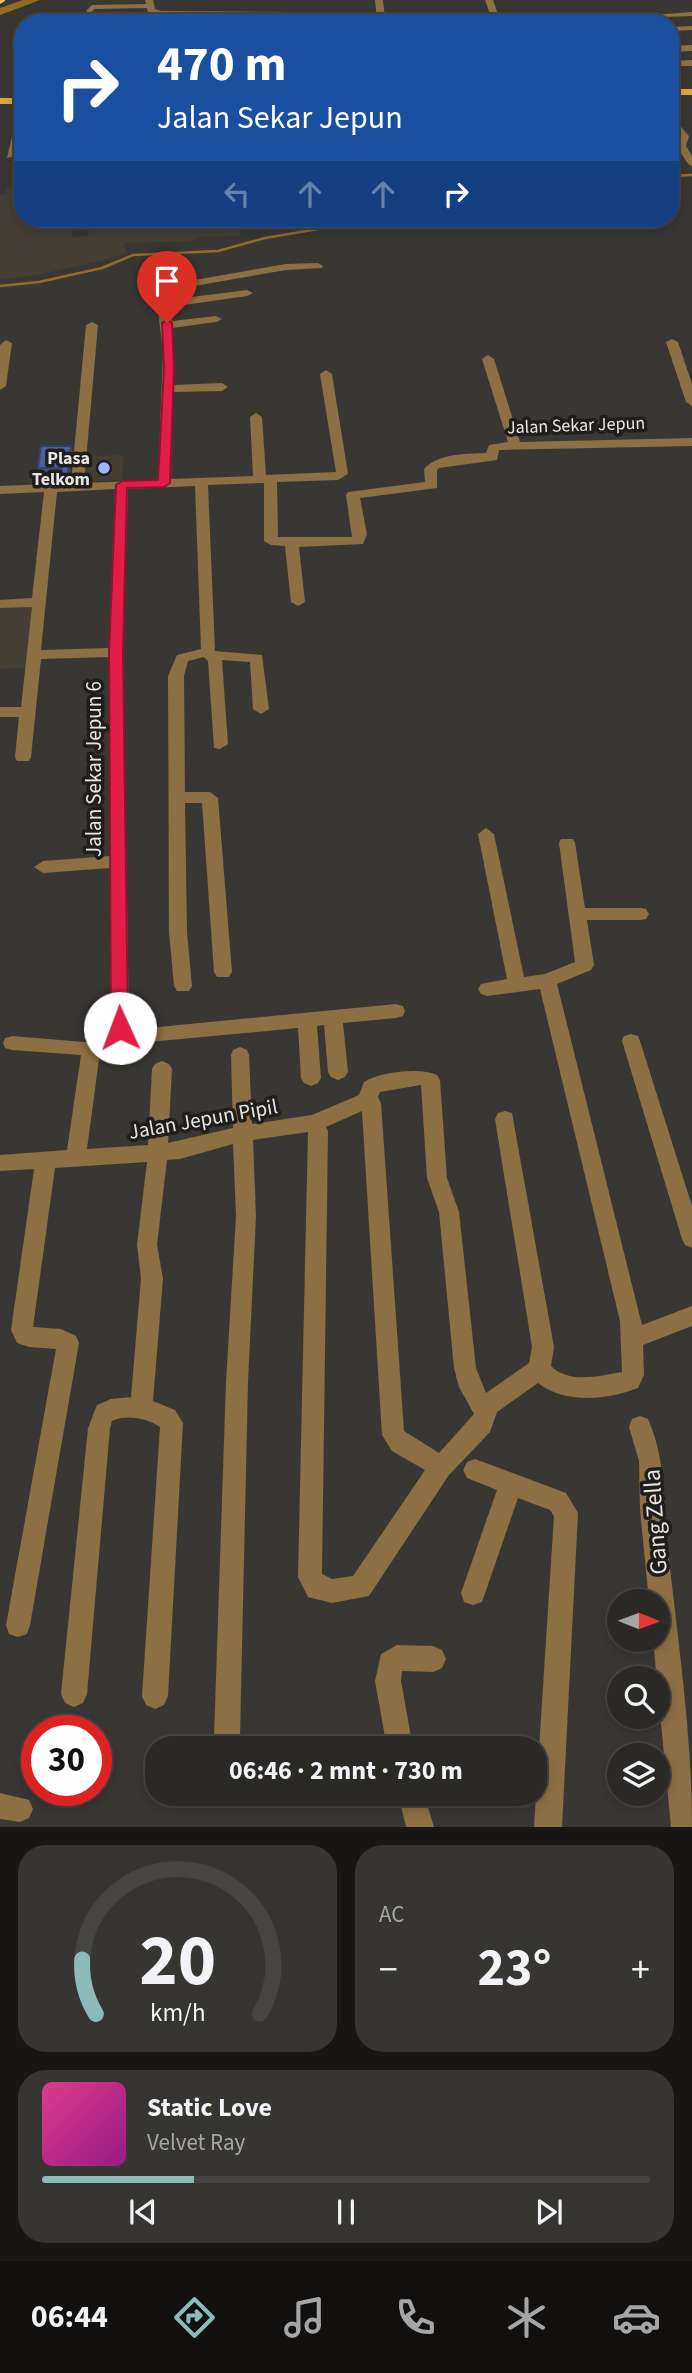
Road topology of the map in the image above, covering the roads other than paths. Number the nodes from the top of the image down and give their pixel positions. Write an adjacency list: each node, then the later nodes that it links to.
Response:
1 (149, 3): 3 (street); 5 (street)
2 (280, 6): 4 (street)
3 (90, 11)
4 (297, 12): 6 (street)
5 (168, 14)
6 (265, 14)
7 (14, 134): 9 (street)
8 (679, 135): 10 (street)
9 (5, 156)
10 (692, 163)
11 (318, 265): 13 (street)
12 (247, 293): 13 (street)
13 (164, 303): 16 (street)
14 (216, 319): 16 (street)
15 (92, 325): 32 (street)
16 (167, 325): 23 (street)
17 (672, 342): 24 (street)
18 (6, 343): 21 (street)
19 (488, 359): 27 (street)
20 (326, 374): 28 (street)
21 (0, 386)
22 (222, 387): 23 (street)
23 (168, 389): 30 (street)
24 (692, 402)
25 (256, 416): 28 (street)
26 (692, 442): 27 (street, Jalan Sekar Jepun)
27 (515, 445): 35 (street, Jalan Sekar Jepun)
28 (265, 480): 29 (street); 35 (street)
29 (201, 482): 30 (street); 40 (street)
30 (164, 483): 31 (street)
31 (122, 485): 32 (street); 39 (street, Jalan Sekar Jepun 6)
32 (77, 486): 33 (street)
33 (51, 488): 34 (street); 37 (street)
34 (0, 490)
35 (292, 543): 36 (street)
36 (298, 602)
37 (39, 603): 38 (street); 41 (street)
38 (0, 604)
39 (116, 652): 41 (street); 50 (street, Jalan Sekar Jepun 6)
40 (210, 654): 42 (street); 45 (street); 47 (street)
41 (34, 655): 44 (street)
42 (261, 709)
43 (0, 712): 44 (street)
44 (29, 712): 46 (street)
45 (220, 744)
46 (23, 757)
47 (177, 797): 54 (street); 57 (street)
48 (486, 834): 56 (street)
49 (567, 843): 52 (street)
50 (117, 861): 51 (street); 61 (street, Jalan Sekar Jepun 6)
51 (43, 867)
52 (578, 914): 53 (street); 55 (street)
53 (640, 914)
54 (223, 972)
55 (547, 981): 56 (street); 78 (street)
56 (517, 985): 58 (street)
57 (183, 986)
58 (487, 989)
59 (396, 1011): 60 (street, Jalan Sekar Jepun 6)
60 (333, 1017): 61 (street, Jalan Sekar Jepun 6); 66 (street)
61 (307, 1020): 67 (street)
62 (631, 1041): 76 (street)
63 (12, 1043): 73 (street)
64 (240, 1055): 71 (street)
65 (162, 1069): 72 (street)
66 (338, 1072)
67 (311, 1078)
68 (367, 1100): 70 (street, Jalan Jepun Pipil); 81 (street, Jalan Jepun Pipil); 83 (street)
69 (505, 1119): 79 (street)
70 (314, 1123): 71 (street, Jalan Jepun Pipil); 83 (street)
71 (244, 1133): 72 (street, Jalan Jepun Pipil); 91 (street)
72 (158, 1154): 73 (street, Jalan Jepun Pipil); 80 (street)
73 (76, 1156): 74 (street, Jalan Jepun Pipil)
74 (46, 1158): 75 (street, Jalan Jepun Pipil); 87 (street)
75 (0, 1163)
76 (692, 1239)
77 (692, 1316): 78 (street)
78 (630, 1340): 79 (street)
79 (539, 1369): 81 (street)
80 (141, 1408): 89 (street); 90 (street)
81 (484, 1408): 83 (street)
82 (640, 1427): 96 (street, Gang Zella)
83 (441, 1467)
84 (475, 1470): 85 (street)
85 (510, 1484): 86 (street); 95 (street)
86 (473, 1593)
87 (18, 1625)
88 (433, 1659): 92 (street)
89 (74, 1694)
90 (155, 1696)
91 (227, 1736)
92 (398, 1736)
93 (414, 1806): 94 (street)
94 (419, 1827)
95 (548, 1827)
96 (685, 1827)

